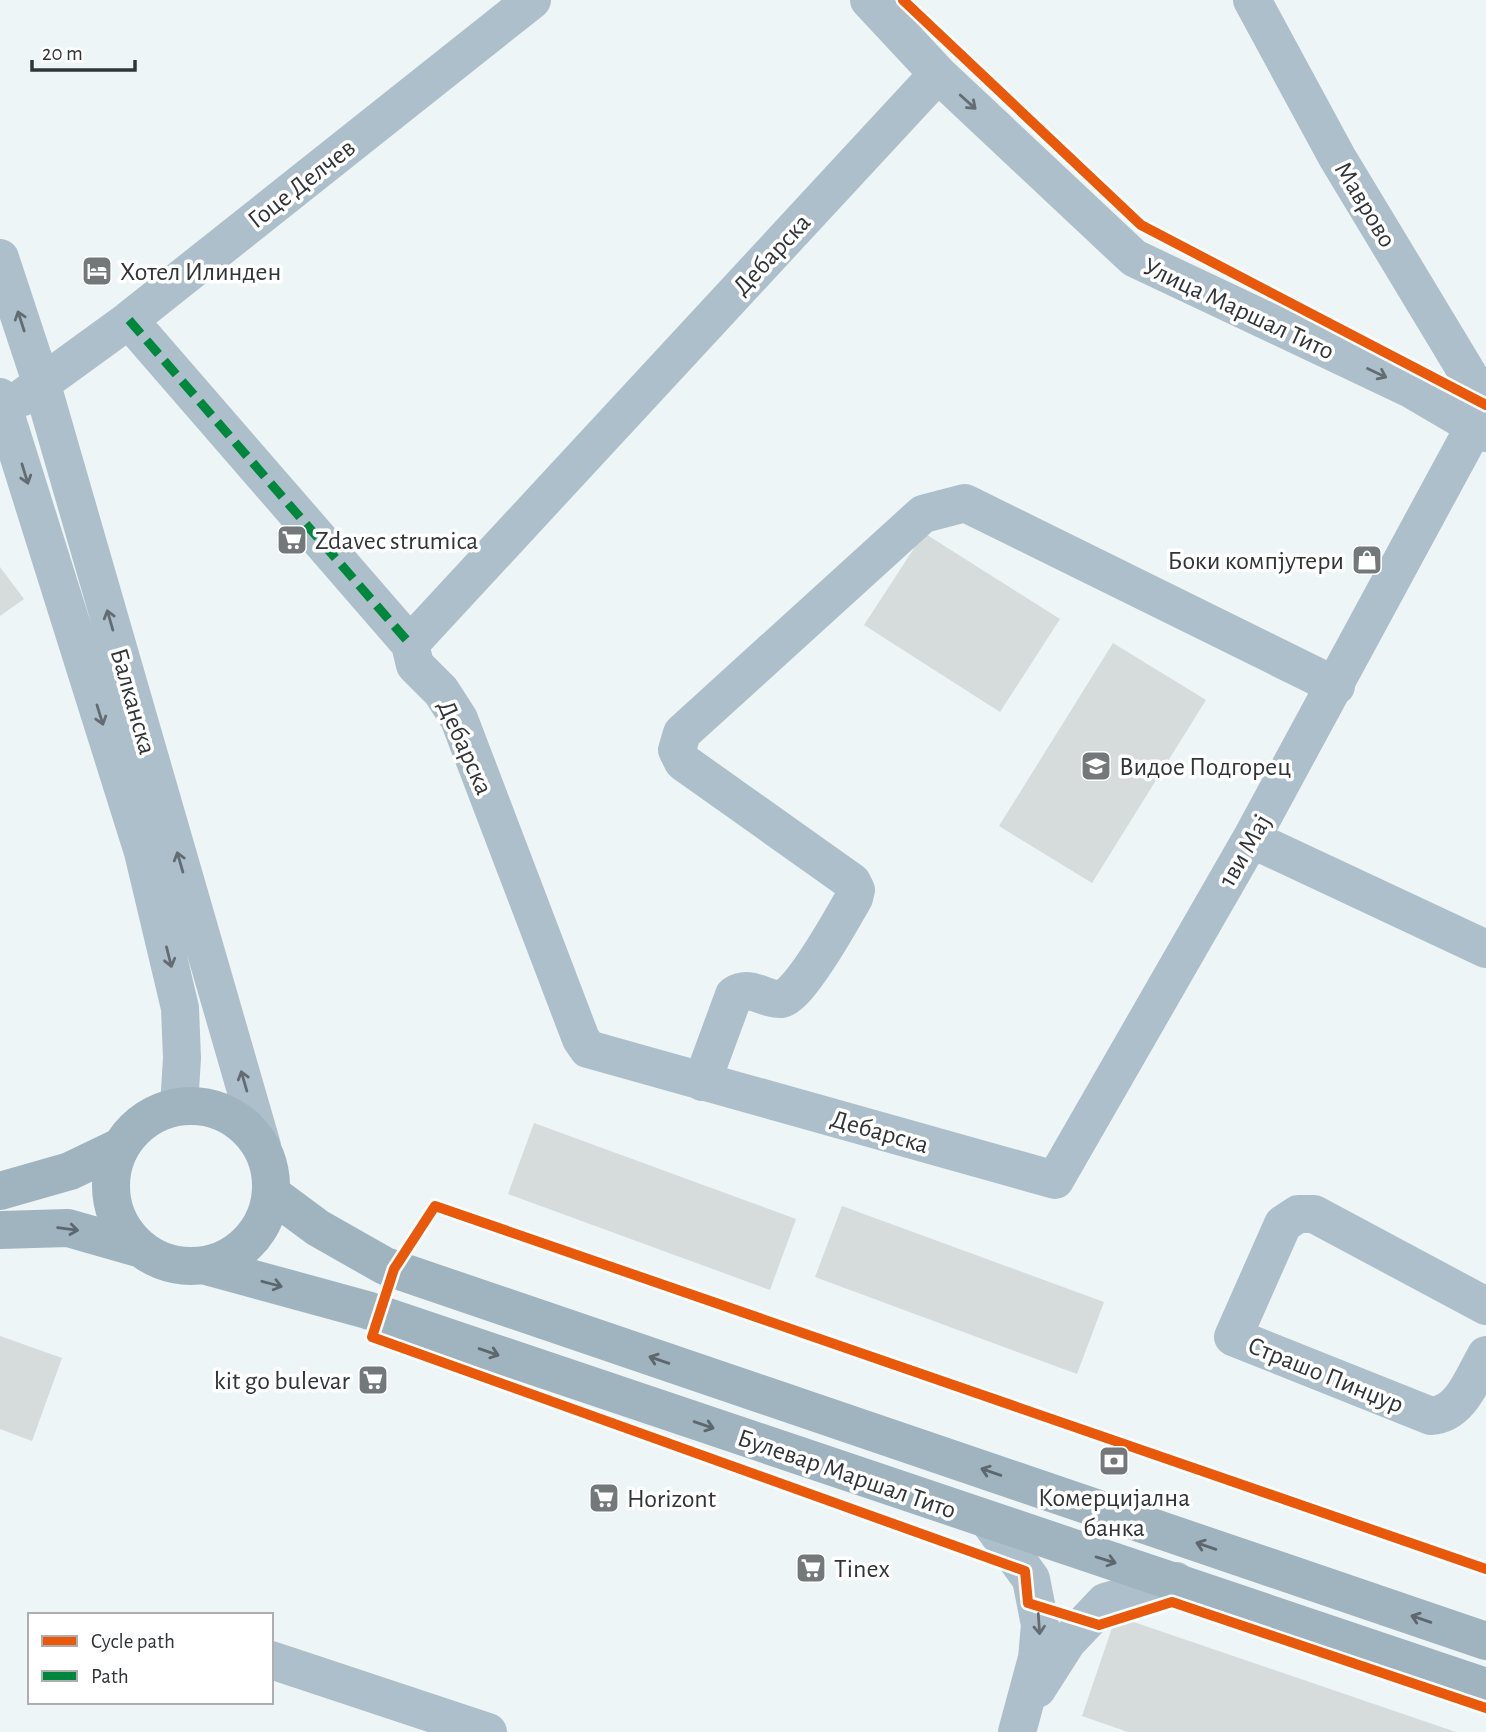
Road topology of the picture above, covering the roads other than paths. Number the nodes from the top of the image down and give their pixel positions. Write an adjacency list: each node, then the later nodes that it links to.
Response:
1 (532, 0): 6 (street, Гоце Делчев)
2 (869, 0): 4 (street, Улица Маршал Тито)
3 (1252, 0): 9 (street, Маврово)
4 (937, 74): 9 (street, Улица Маршал Тито, one-way to 9); 10 (street, Дебарска)
5 (0, 258): 7 (street, Балканска, one-way to 5)
6 (130, 320): 7 (street, Гоце Делчев); 10 (street)
7 (43, 385): 8 (street, Гоце Делчев); 16 (street, Балканска, one-way to 7)
8 (1, 406): 15 (street, Балканска, one-way to 15)
9 (1483, 417): 11 (street, 1ви Мај)
10 (410, 644): 14 (street, Дебарска)
11 (1336, 686): 12 (street, 1ви Мај); 14 (street)
12 (1251, 839): 13 (street); 18 (street, 1ви Мај)
13 (1486, 949)
14 (702, 1082): 18 (street, Дебарска)
15 (179, 1106): 16 (main road); 17 (main road)
16 (262, 1146): 20 (main road)
17 (120, 1147): 19 (main road); 22 (main road)
18 (1055, 1180)
19 (0, 1191)
20 (272, 1194): 23 (main road); 28 (main road, Булевар Маршал Тито, one-way to 20)
21 (0, 1230): 22 (main road, one-way to 22)
22 (138, 1248): 23 (main road)
23 (206, 1266): 26 (main road, Булевар Маршал Тито, one-way to 26)
24 (1486, 1306): 25 (street, Страшо Пинџур)
25 (1486, 1355)
26 (989, 1521): 27 (main road, Булевар Маршал Тито, one-way to 27); 31 (street, one-way to 31)
27 (1176, 1581): 30 (main road, Булевар Маршал Тито); 31 (street)
28 (1486, 1642)
29 (273, 1661): 32 (street)
30 (1486, 1687)
31 (1021, 1720)
32 (488, 1732)

